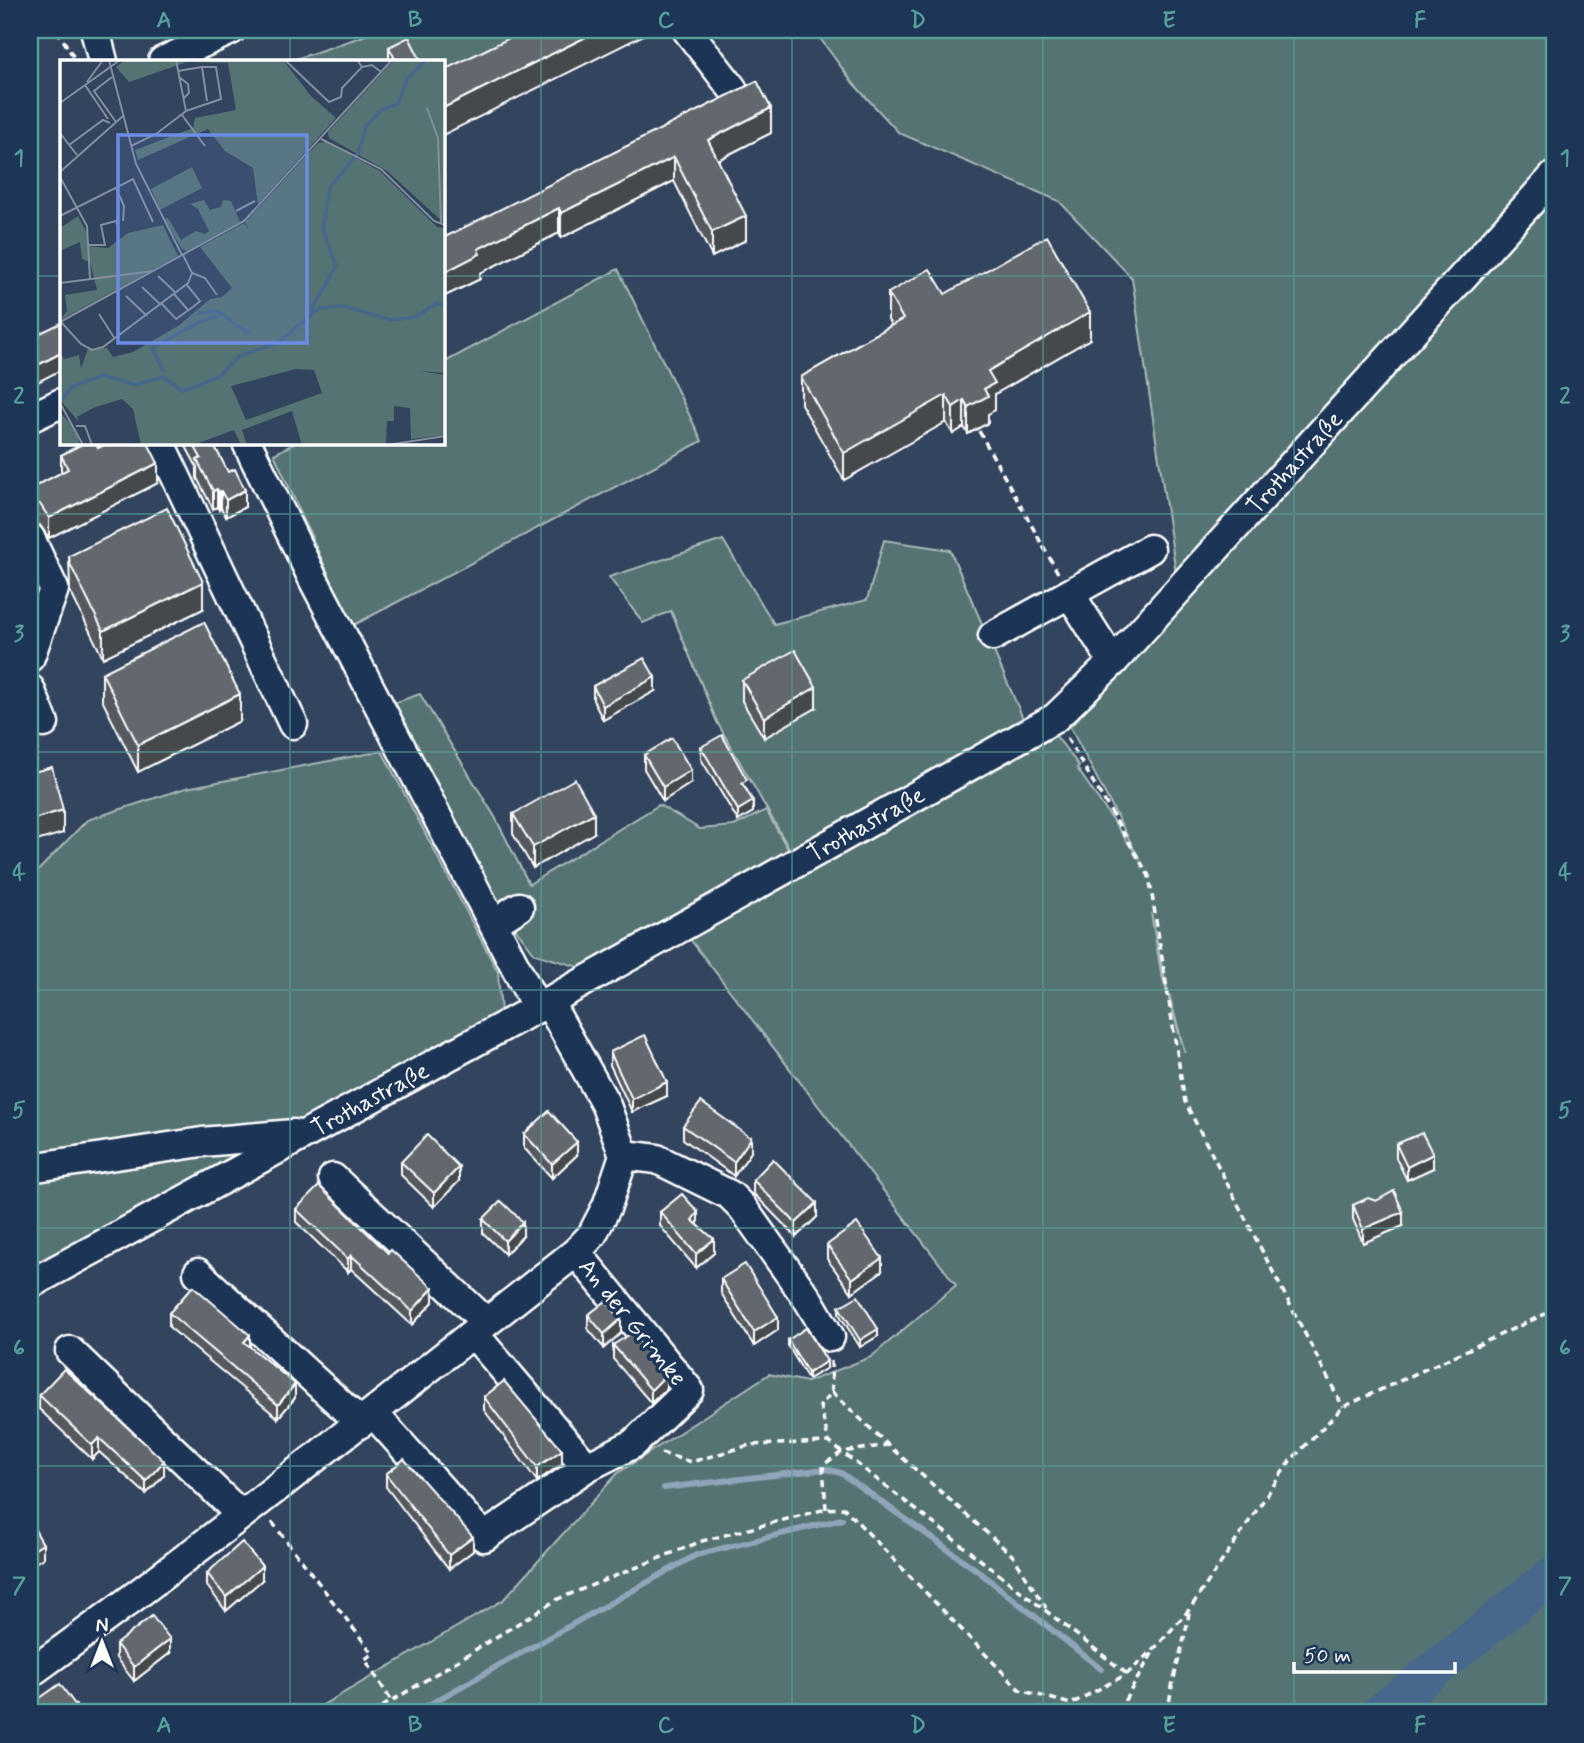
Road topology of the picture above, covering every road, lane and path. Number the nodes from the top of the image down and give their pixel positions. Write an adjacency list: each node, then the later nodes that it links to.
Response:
1 (57, 30): 5 (path)
2 (95, 30): 6 (street)
3 (231, 30): 7 (street)
4 (687, 30): 8 (street)
5 (75, 60)
6 (103, 60)
7 (165, 60)
8 (732, 88)
9 (1554, 176): 20 (street, Trothastraße)
10 (60, 403): 11 (street)
11 (30, 418)
12 (979, 431): 17 (path)
13 (160, 444): 24 (street)
14 (247, 444): 26 (street)
15 (30, 538): 19 (street)
16 (1150, 549): 17 (street)
17 (1070, 594): 18 (street); 20 (street)
18 (993, 636)
19 (30, 657)
20 (1113, 662): 22 (street, Trothastraße)
21 (30, 689): 23 (street)
22 (1055, 718): 27 (street, Trothastraße); 40 (path)
23 (44, 723)
24 (293, 724)
25 (519, 907): 26 (street)
26 (494, 923): 27 (street)
27 (542, 1004): 28 (street, Trothastraße); 29 (street)
28 (307, 1133): 30 (street); 34 (street, Trothastraße)
29 (624, 1154): 32 (street, An der Grimke); 37 (street)
30 (30, 1168)
31 (333, 1178): 36 (street)
32 (576, 1252): 36 (street, An der Grimke); 43 (street, An der Grimke)
33 (198, 1273): 41 (street, An der Grimke)
34 (30, 1284)
35 (1554, 1310): 40 (path)
36 (480, 1328): 41 (street, An der Grimke); 46 (street)
37 (830, 1337): 39 (path)
38 (70, 1351): 47 (street)
39 (832, 1392): 42 (path); 44 (path)
40 (1343, 1407): 49 (path)
41 (367, 1418): 46 (street, An der Grimke); 47 (street, An der Grimke)
42 (830, 1442): 43 (path); 45 (path)
43 (633, 1444): 46 (street, An der Grimke)
44 (888, 1445): 45 (path); 50 (path)
45 (842, 1452): 48 (path); 50 (path)
46 (587, 1467)
47 (249, 1509): 52 (street, An der Grimke); 54 (path)
48 (826, 1509): 54 (path); 55 (path)
49 (1189, 1610): 51 (path); 59 (path)
50 (1048, 1612): 53 (path)
51 (1156, 1647): 53 (path); 58 (path)
52 (30, 1673)
53 (1127, 1674): 55 (path)
54 (392, 1702): 56 (path)
55 (1071, 1704): 57 (path)
56 (372, 1713)
57 (1068, 1713)
58 (1125, 1713)
59 (1167, 1713)

